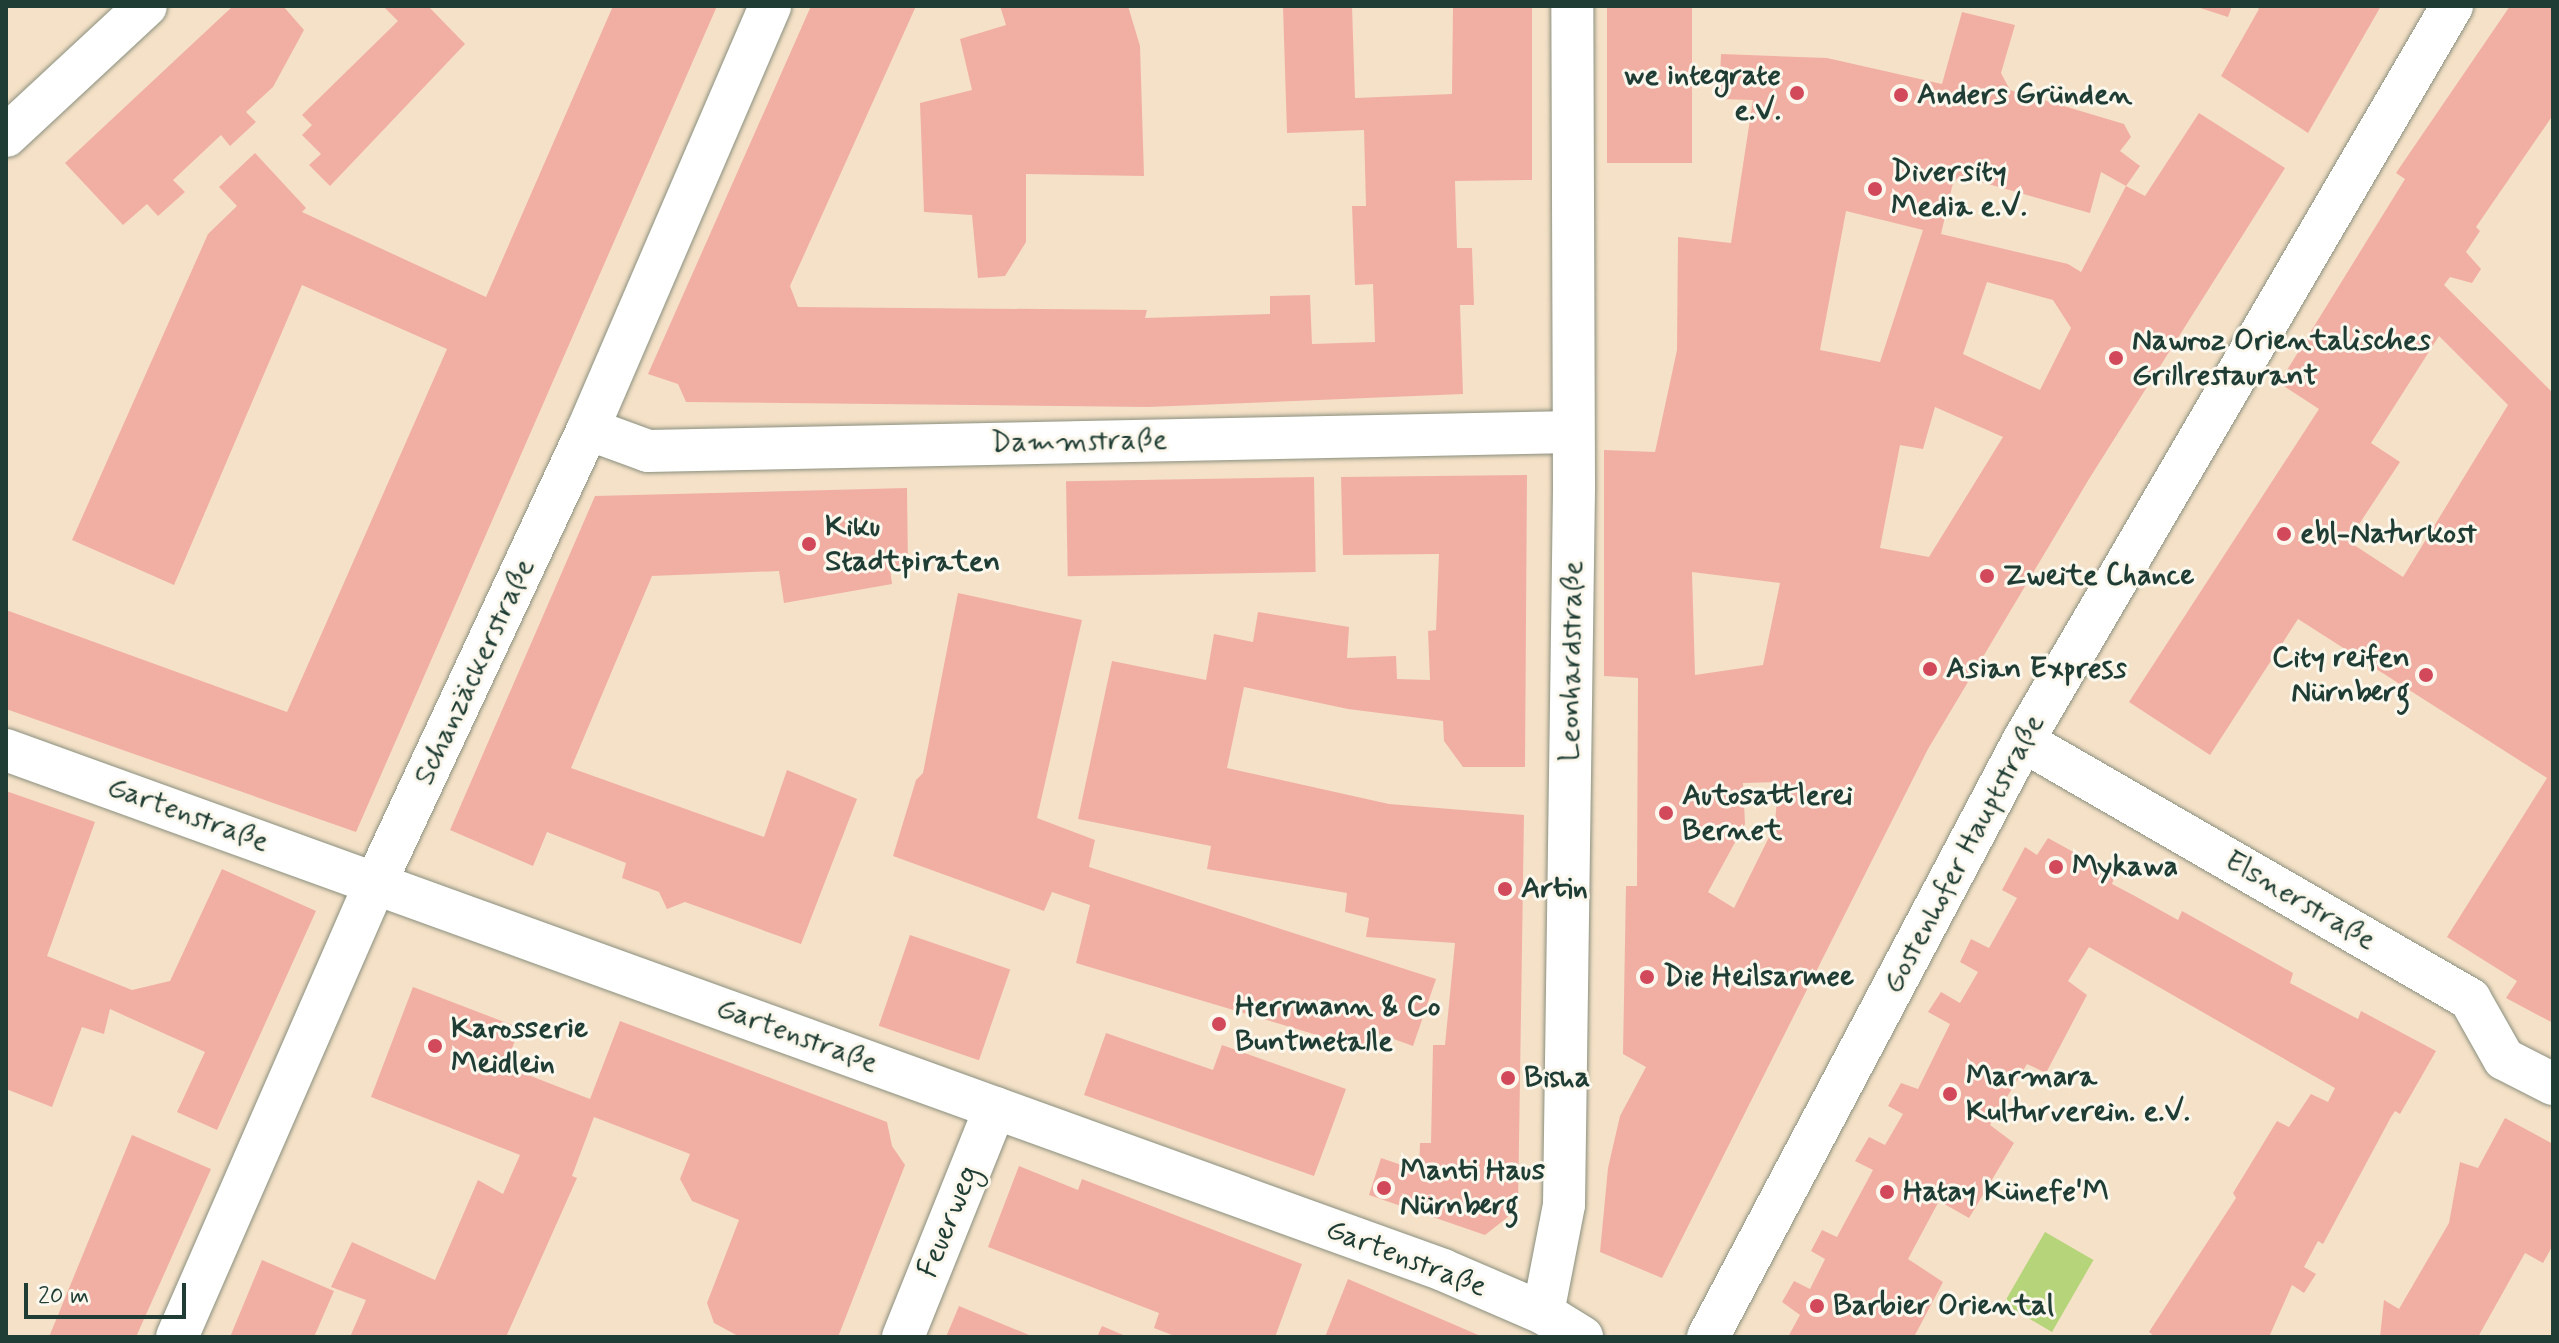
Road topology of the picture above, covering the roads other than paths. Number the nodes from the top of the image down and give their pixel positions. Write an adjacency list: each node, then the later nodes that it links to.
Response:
1 (146, 6): 5 (street)
2 (770, 6): 6 (street, Schanzäckerstraße)
3 (1572, 6): 7 (street, Leonhardstraße)
4 (2452, 6): 8 (street, Gostenhofer Hauptstraße)
5 (6, 136)
6 (588, 429): 7 (street, Dammstraße); 10 (street, Schanzäckerstraße)
7 (1573, 432): 13 (street, Leonhardstraße)
8 (2023, 741): 11 (street, Elsnerstraße); 17 (street, Gostenhofer Hauptstraße)
9 (6, 750): 10 (street, Gartenstraße)
10 (376, 882): 12 (street, Gartenstraße); 14 (street, Schanzäckerstraße)
11 (2553, 1084)
12 (995, 1108): 13 (street, Gartenstraße); 15 (street, Feuerweg)
13 (1543, 1313): 16 (street, Gartenstraße)
14 (177, 1337)
15 (903, 1337)
16 (1582, 1337)
17 (1708, 1337)

